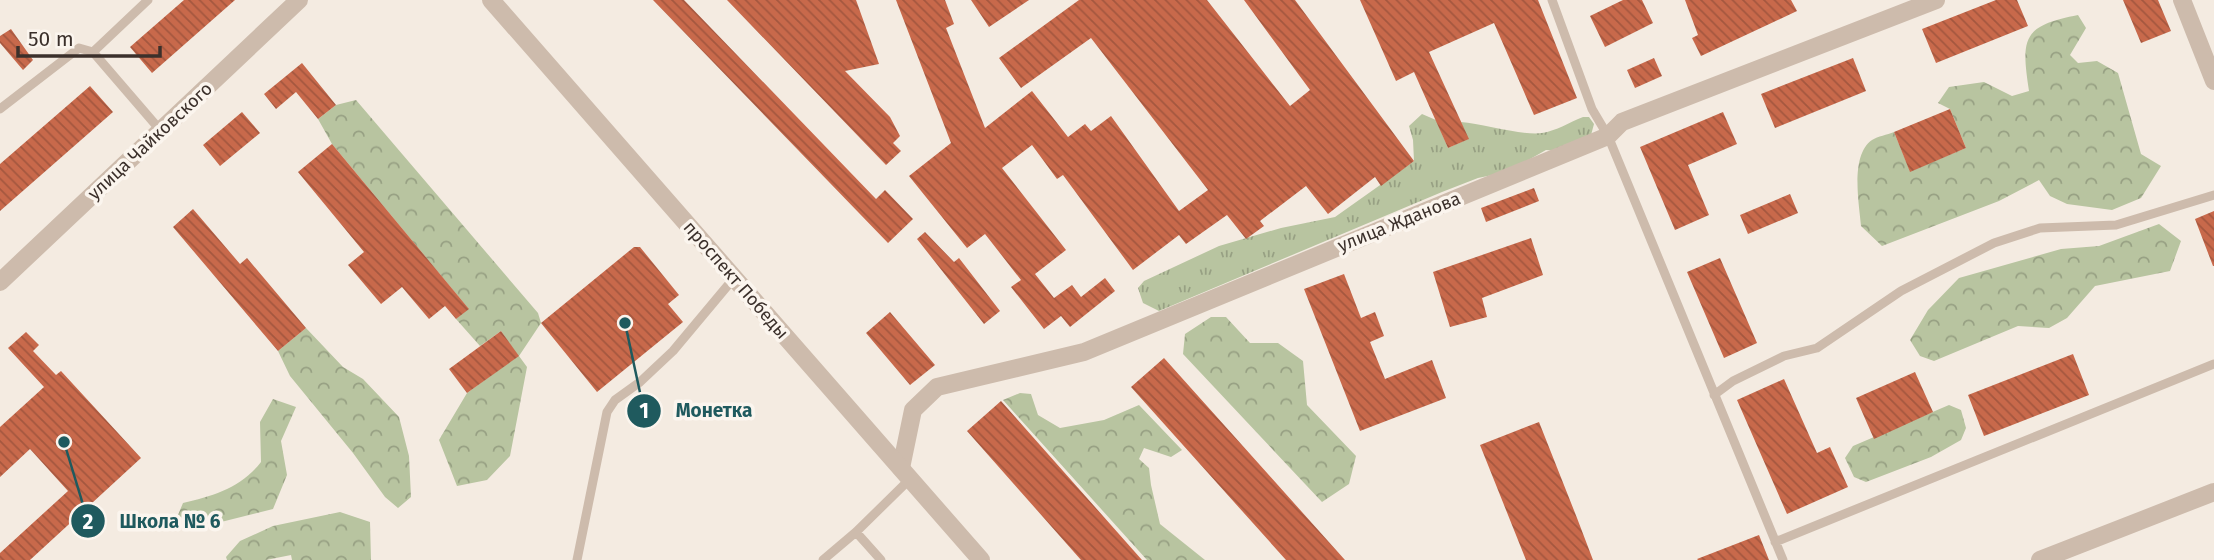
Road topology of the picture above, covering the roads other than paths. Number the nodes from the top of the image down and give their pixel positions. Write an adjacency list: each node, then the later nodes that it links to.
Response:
1 (148, 0): 7 (lane)
2 (299, 0): 10 (street, улица Чайковского)
3 (491, 0): 13 (street, проспект Победы)
4 (1552, 0): 11 (lane)
5 (1936, 0): 11 (street, улица Жданова)
6 (2182, 0): 8 (street)
7 (93, 52): 9 (lane); 10 (lane)
8 (2214, 81)
9 (0, 109)
10 (161, 131): 14 (street, улица Чайковского)
11 (1608, 136): 16 (lane); 17 (street, улица Жданова)
12 (2214, 195): 16 (lane)
13 (734, 278): 17 (street, проспект Победы); 21 (lane)
14 (0, 282)
15 (2214, 364): 20 (lane)
16 (1714, 395): 20 (lane)
17 (905, 474): 19 (lane); 24 (street, проспект Победы)
18 (2214, 492): 26 (street)
19 (856, 532): 22 (lane); 23 (lane)
20 (1775, 542): 25 (lane)
21 (577, 560)
22 (823, 560)
23 (881, 560)
24 (981, 560)
25 (1783, 560)
26 (2040, 560)

